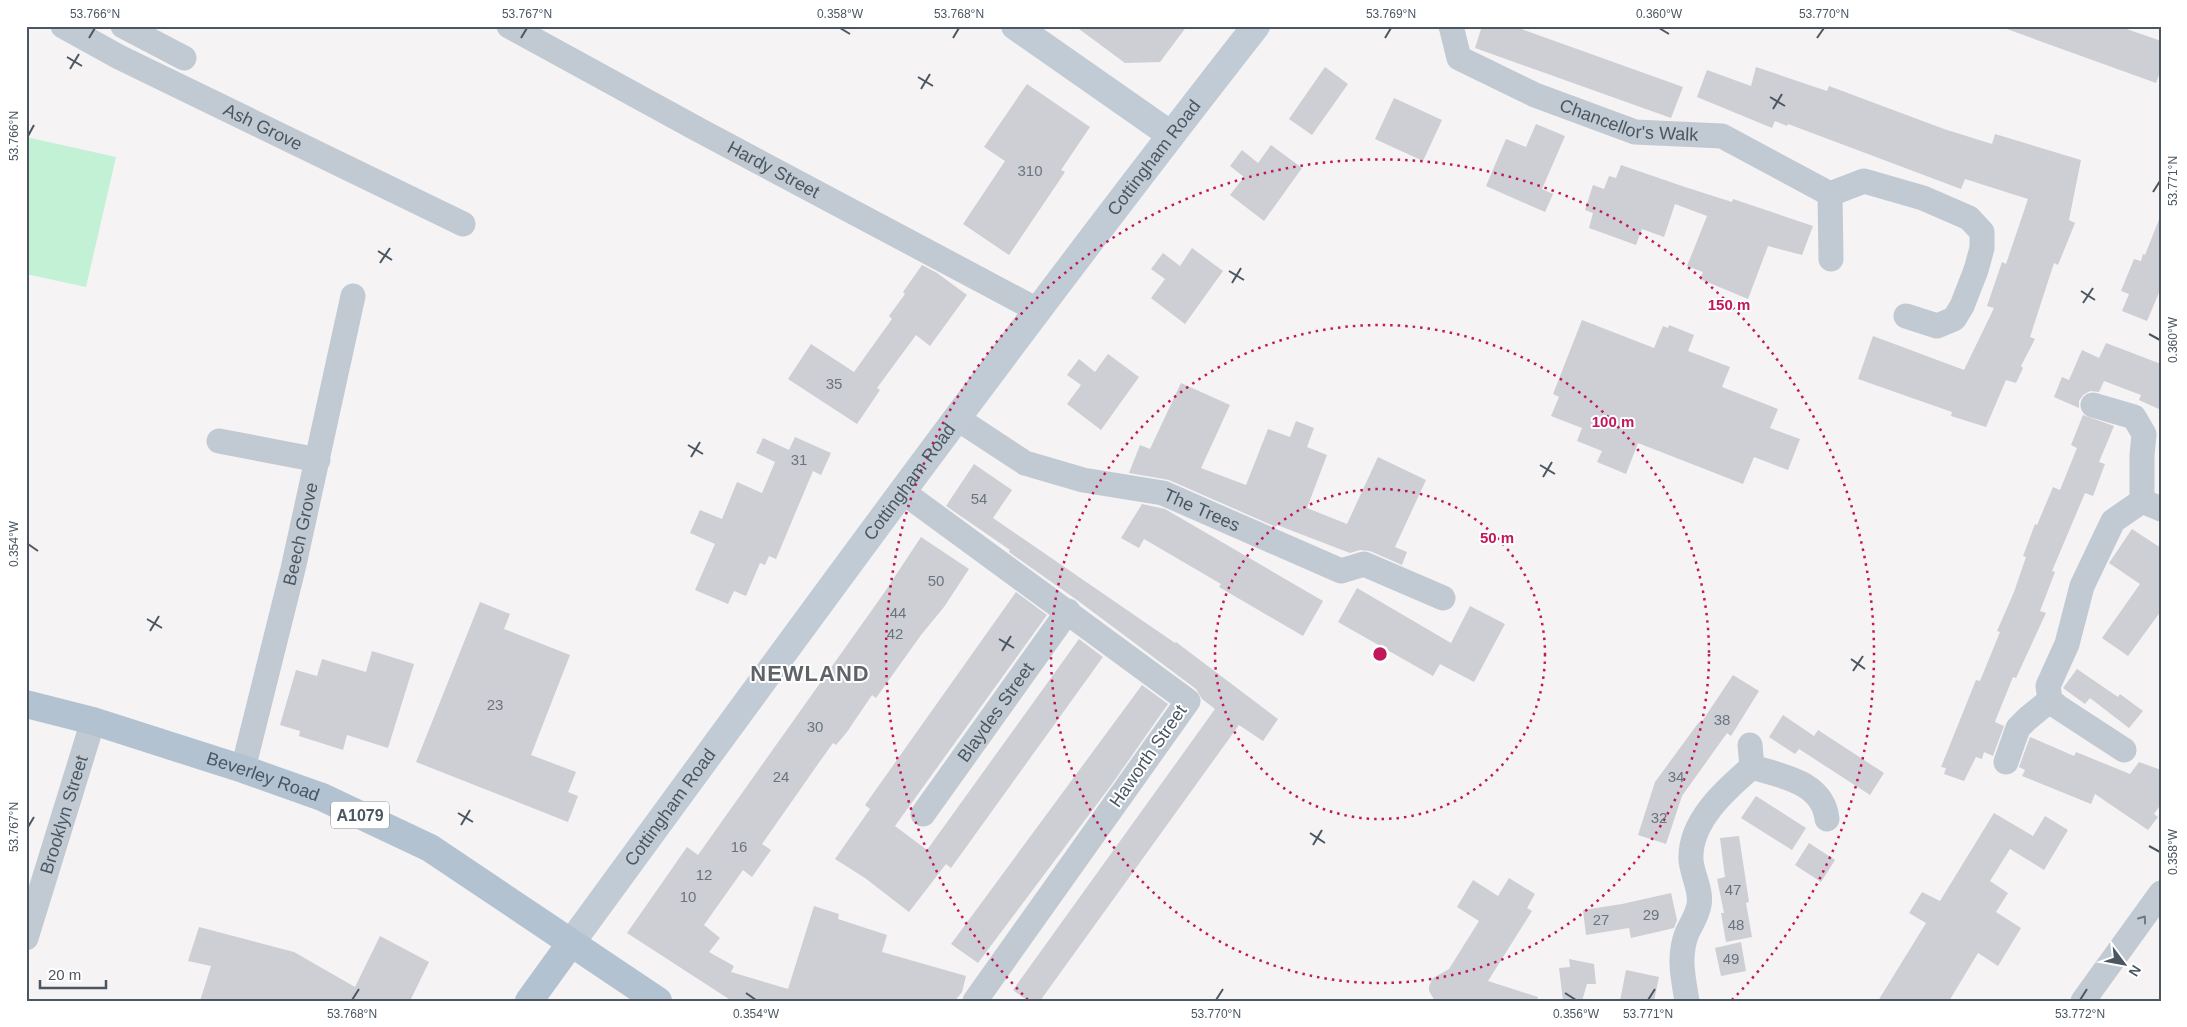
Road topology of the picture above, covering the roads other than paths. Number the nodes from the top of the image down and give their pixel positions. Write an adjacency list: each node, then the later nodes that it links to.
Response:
1 (63, 26): 10 (street, Ash Grove)
2 (123, 26): 7 (street)
3 (509, 26): 13 (street, Hardy Street)
4 (1015, 26): 8 (main road)
5 (1256, 26): 8 (main road, Cottingham Road)
6 (1452, 26): 9 (street, Chancellor's Walk)
7 (184, 58)
8 (1171, 135): 13 (main road, Cottingham Road)
9 (1830, 194): 11 (street); 14 (street)
10 (463, 224)
11 (1831, 259)
12 (353, 296): 18 (street, Beech Grove)
13 (1039, 311): 16 (main road, Cottingham Road)
14 (1906, 316)
15 (2094, 404): 20 (street)
16 (958, 419): 19 (main road, Cottingham Road); 21 (street, The Trees)
17 (219, 441): 18 (street)
18 (318, 460): 28 (street, Beech Grove)
19 (904, 492): 22 (street, Haworth Street); 33 (main road, Cottingham Road)
20 (2152, 505): 23 (street)
21 (1444, 598)
22 (1068, 611): 29 (street, Blaydes Street); 36 (street, Haworth Street)
23 (2050, 700): 26 (street); 27 (street)
24 (26, 704): 25 (main road, Beverley Road / A1079)
25 (93, 721): 28 (main road, Beverley Road / A1079); 32 (street, Brooklyn Street)
26 (2124, 750)
27 (2006, 762)
28 (243, 768): 33 (main road, Beverley Road / A1079)
29 (922, 814)
30 (1827, 819): 37 (street)
31 (2161, 893): 38 (street, one-way to 31)
32 (26, 938)
33 (571, 943): 34 (main road); 35 (main road, Beverley Road / A1079)
34 (529, 1001)
35 (658, 1001)
36 (975, 1001)
37 (1687, 1001)
38 (2083, 1001)

